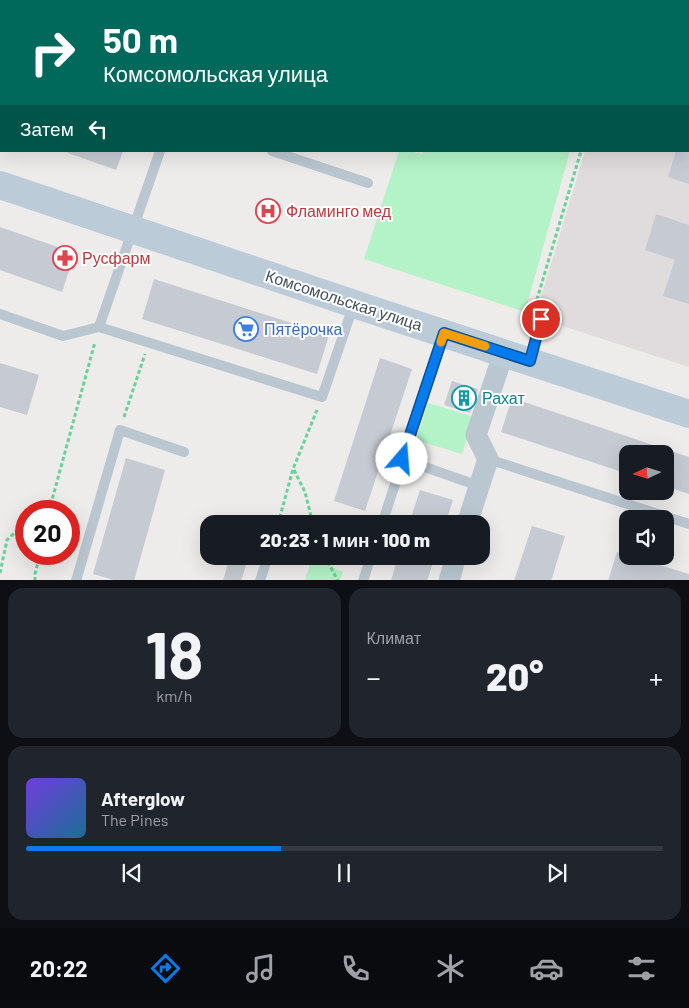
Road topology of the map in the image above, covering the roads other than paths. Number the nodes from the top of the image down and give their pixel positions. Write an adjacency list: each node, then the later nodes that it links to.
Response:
1 (160, 152): 5 (lane)
2 (275, 152): 3 (lane)
3 (368, 183)
4 (0, 184): 5 (main road, Комсомольская улица)
5 (133, 230): 6 (main road, Комсомольская улица); 9 (lane)
6 (354, 303): 9 (lane); 10 (main road, Комсомольская улица)
7 (0, 314): 9 (lane)
8 (537, 316): 12 (lane)
9 (99, 327)
10 (444, 333): 11 (main road, Комсомольская улица); 15 (lane)
11 (504, 352): 12 (main road, Комсомольская улица); 16 (street)
12 (530, 361): 13 (main road, Комсомольская улица)
13 (689, 414)
14 (184, 452): 24 (lane)
15 (402, 459): 17 (lane); 18 (lane)
16 (488, 459): 17 (street); 20 (lane)
17 (479, 486): 19 (street)
18 (385, 515)
19 (470, 515)
20 (689, 524)
21 (265, 565): 25 (lane)
22 (368, 565): 26 (lane)
23 (453, 565): 27 (street)
24 (76, 580)
25 (260, 580)
26 (363, 580)
27 (449, 580)

